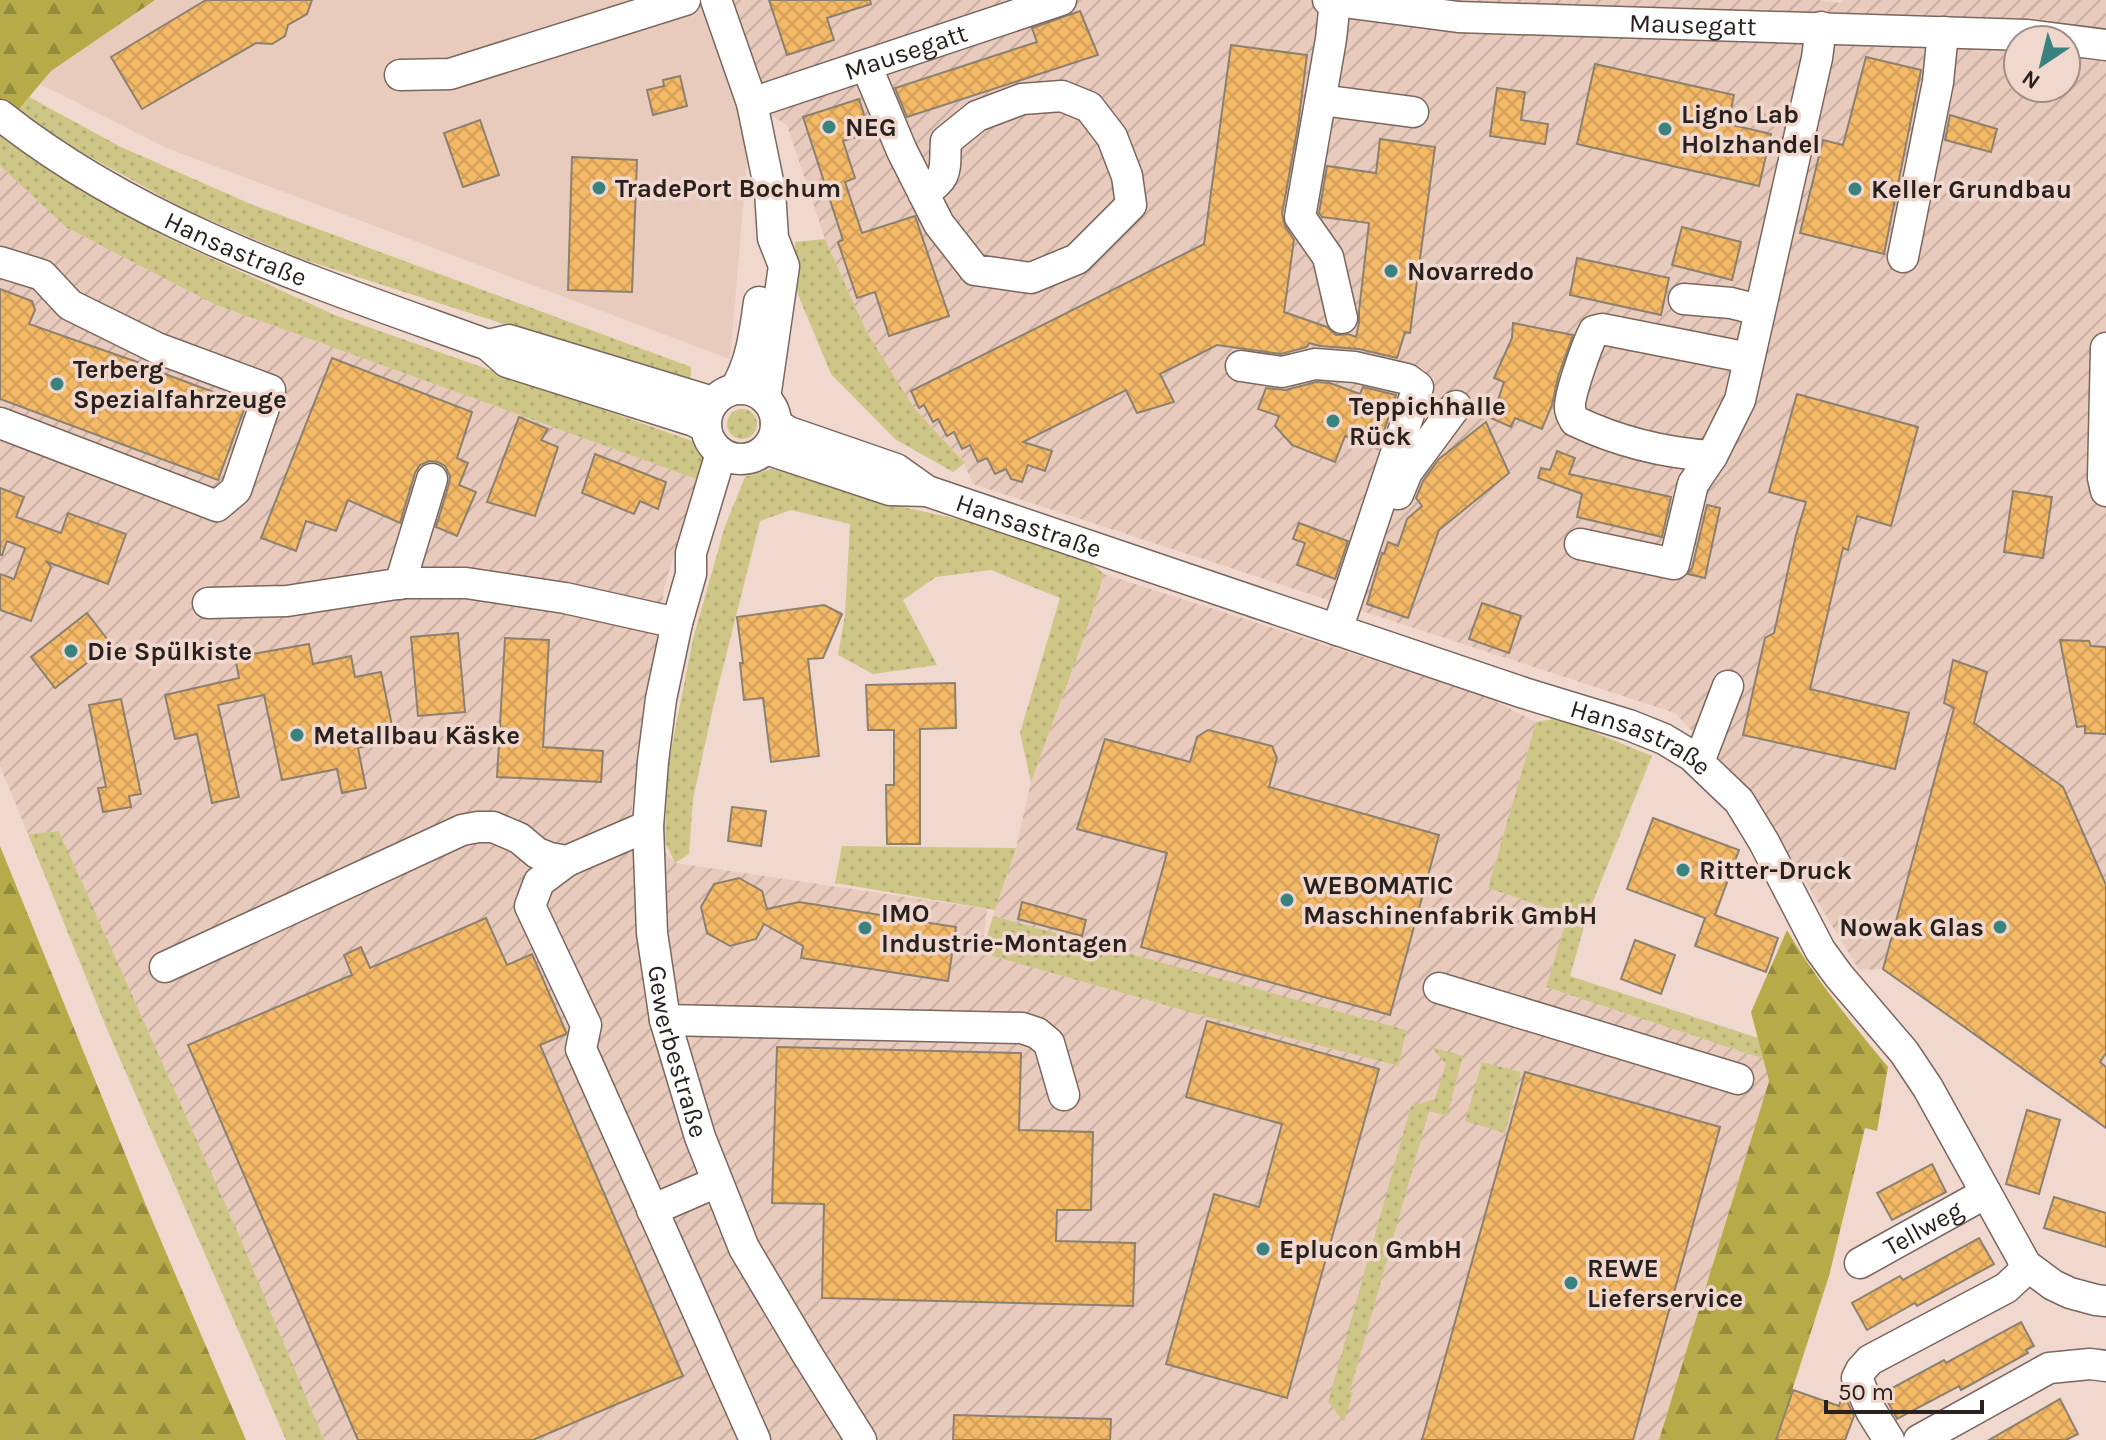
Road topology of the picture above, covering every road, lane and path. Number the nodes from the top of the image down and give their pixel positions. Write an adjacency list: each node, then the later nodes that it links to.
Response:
1 (685, 0): 10 (street)
2 (716, 0): 12 (street)
3 (1061, 0): 9 (street, Mausegatt)
4 (1331, 1): 5 (street, Mausegatt); 11 (street)
5 (1628, 11): 6 (street, Mausegatt)
6 (1812, 18): 7 (street, Mausegatt); 19 (street)
7 (1943, 32): 8 (street, Mausegatt); 16 (street)
8 (2106, 45)
9 (866, 65): 12 (street, Mausegatt); 15 (street)
10 (400, 75)
11 (1321, 100): 13 (street); 20 (street)
12 (752, 103): 26 (street)
13 (1413, 112)
14 (0, 115): 26 (street, Hansastraße)
15 (923, 193): 15 (street)
16 (1903, 257)
17 (0, 262): 25 (street)
18 (1684, 299): 19 (street)
19 (1759, 310): 22 (street)
20 (1342, 318)
21 (2106, 348): 29 (street)
22 (1749, 358): 27 (street); 27 (street)
23 (1241, 366): 34 (street)
24 (1456, 406): 34 (street)
25 (0, 423)
26 (741, 425): 33 (street, Gewerbestraße); 34 (street, Hansastraße)
27 (1712, 456): 30 (street)
28 (432, 479): 31 (street)
29 (2106, 491)
30 (1580, 544)
31 (400, 584): 32 (street); 33 (street)
32 (208, 603)
33 (677, 623): 37 (street, Gewerbestraße)
34 (1343, 632): 36 (street, Hansastraße)
35 (1728, 686): 36 (street)
36 (1699, 762): 45 (street, Hansastraße)
37 (648, 826): 38 (street); 41 (street, Gewerbestraße)
38 (567, 861): 39 (street); 46 (street)
39 (165, 967)
40 (1439, 988): 42 (street)
41 (665, 1020): 43 (street); 44 (street, Gewerbestraße)
42 (1738, 1079)
43 (1064, 1095)
44 (717, 1182): 46 (street); 51 (street, Gewerbestraße)
45 (1986, 1193): 47 (street, Tellweg); 48 (street, Hansastraße)
46 (652, 1210): 52 (street)
47 (1860, 1263)
48 (2026, 1265): 49 (street, Hansastraße); 53 (street)
49 (2106, 1301)
50 (2106, 1366): 54 (street)
51 (849, 1437)
52 (755, 1440)
53 (1889, 1440)
54 (1919, 1440)

